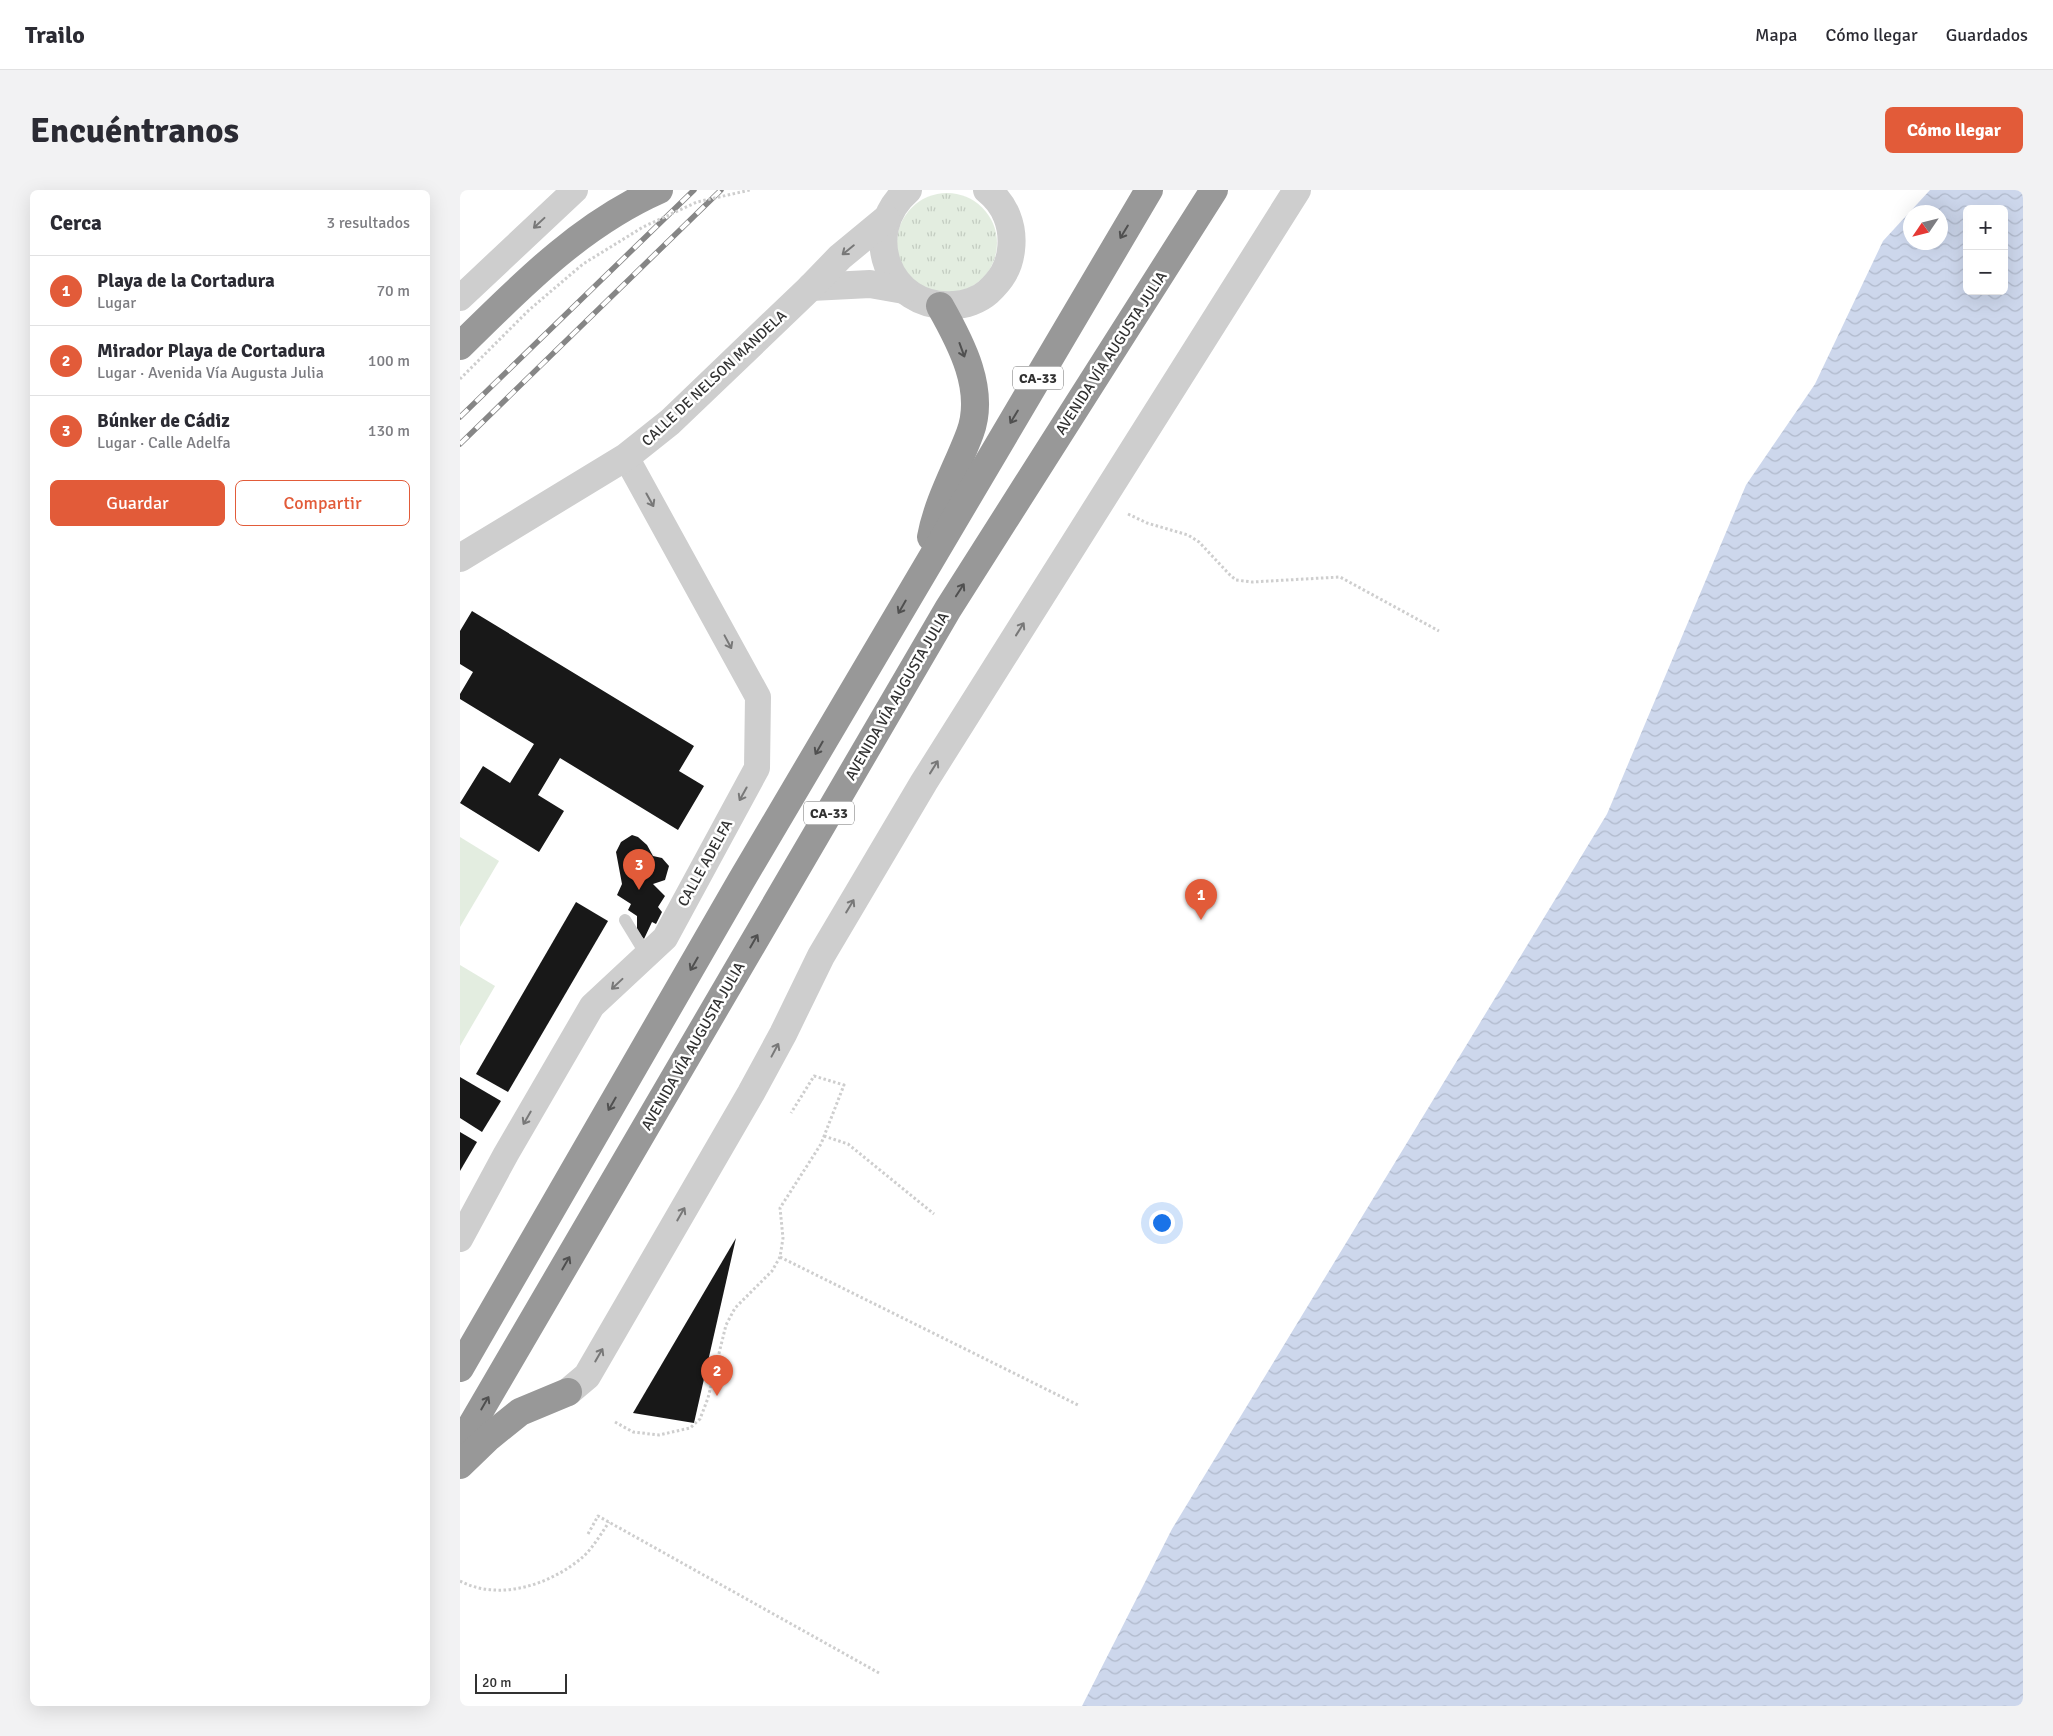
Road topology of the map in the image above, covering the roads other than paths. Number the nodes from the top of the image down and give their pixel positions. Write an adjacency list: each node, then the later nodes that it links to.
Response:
1 (575, 190): 11 (street, one-way to 11)
2 (659, 190): 13 (highway)
3 (908, 190): 8 (street)
4 (987, 190): 12 (street)
5 (1149, 190): 16 (highway, CA-33, one-way to 16)
6 (1214, 190): 22 (highway, AVENIDA VÍA AUGUSTA JULIA / CA-33, one-way to 6)
7 (1297, 190): 21 (street, one-way to 7)
8 (886, 219): 9 (street, CALLE DE NELSON MANDELA, one-way to 9); 10 (street)
9 (811, 288): 10 (street); 14 (street, CALLE DE NELSON MANDELA)
10 (904, 290): 12 (street)
11 (460, 298)
12 (940, 306): 16 (highway, one-way to 16)
13 (460, 346)
14 (626, 457): 15 (street, CALLE DE NELSON MANDELA); 18 (street, CALLE ADELFA, one-way to 18)
15 (460, 558)
16 (926, 565): 20 (highway, CA-33, one-way to 20)
17 (625, 920): 18 (lane)
18 (647, 956): 19 (street, CALLE ADELFA, one-way to 19)
19 (460, 1239)
20 (460, 1368)
21 (568, 1392): 23 (highway)
22 (460, 1445)
23 (460, 1465)

